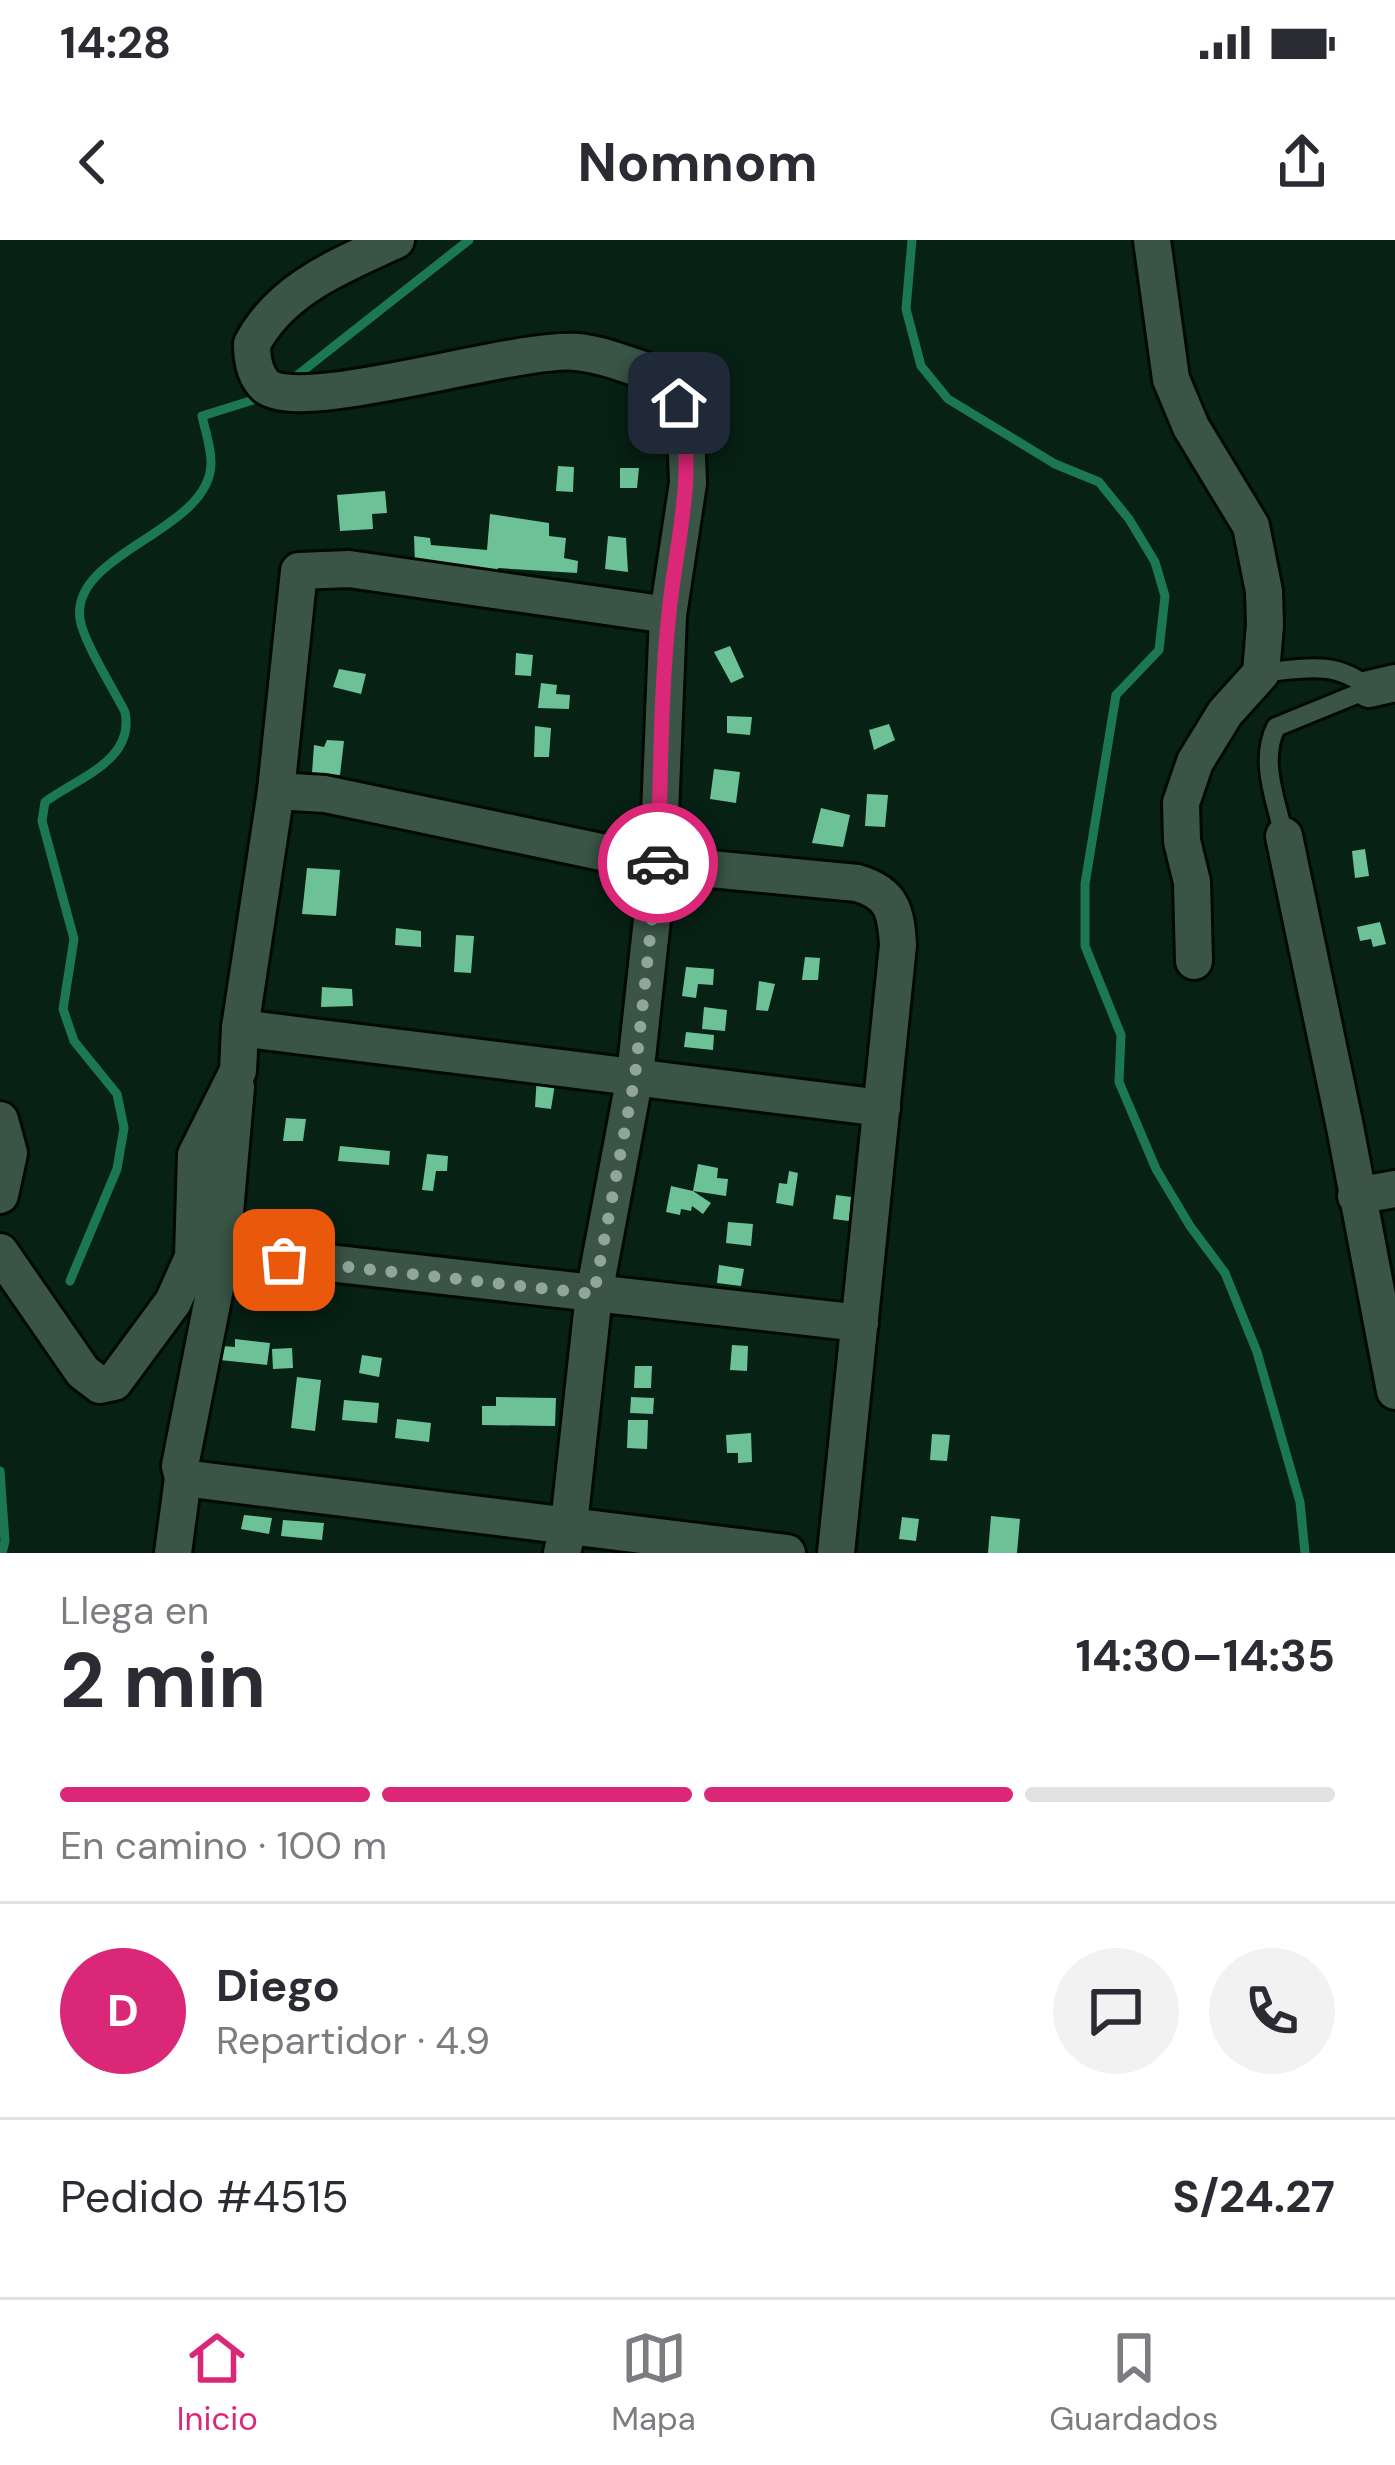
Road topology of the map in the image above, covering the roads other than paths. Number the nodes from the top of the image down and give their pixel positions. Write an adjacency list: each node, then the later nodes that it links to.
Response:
1 (397, 240): 3 (street)
2 (1152, 240): 4 (street)
3 (668, 615): 6 (street); 8 (street)
4 (1261, 673): 5 (lane); 9 (street)
5 (1382, 686): 7 (lane)
6 (275, 791): 8 (street); 10 (street)
7 (1284, 836): 17 (street)
8 (658, 864): 12 (street); 13 (street)
9 (1195, 961)
10 (240, 1028): 11 (street); 12 (street)
11 (238, 1071): 18 (street); 19 (street)
12 (635, 1076): 13 (street); 20 (street)
13 (882, 1108): 21 (street)
14 (0, 1120): 16 (street)
15 (1395, 1189): 17 (street)
16 (0, 1195)
17 (1356, 1196): 22 (street)
18 (222, 1251): 20 (street); 23 (street)
19 (0, 1252)
20 (594, 1294): 21 (street); 24 (street)
21 (860, 1323): 27 (street)
22 (1395, 1391)
23 (183, 1478): 24 (street); 25 (street)
24 (566, 1539): 26 (street)
25 (173, 1553)
26 (787, 1553)
27 (836, 1553)

